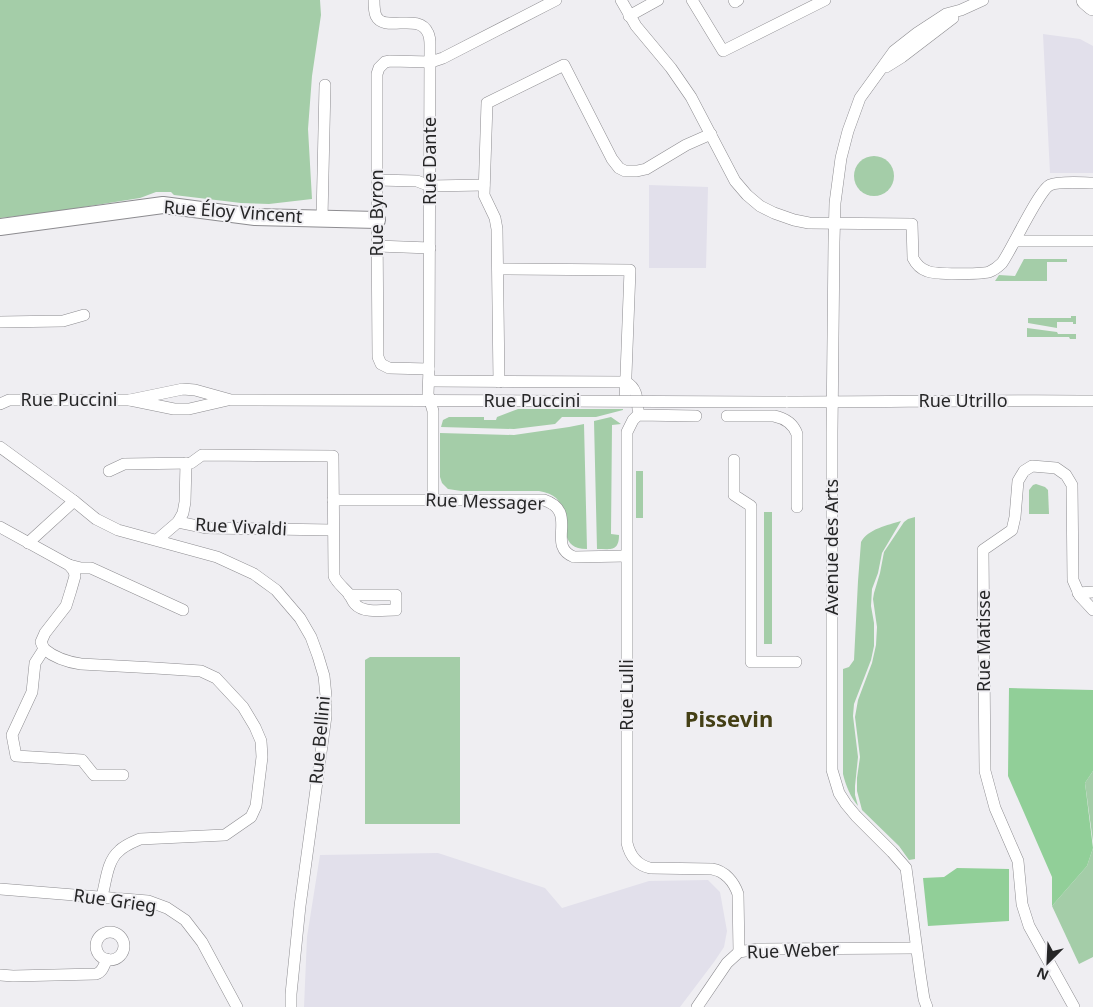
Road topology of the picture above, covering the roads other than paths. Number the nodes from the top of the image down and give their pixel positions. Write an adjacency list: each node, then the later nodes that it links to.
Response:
1 (374, 0): 13 (street, Rue Dante)
2 (556, 0): 13 (street)
3 (621, 0): 12 (street)
4 (658, 0): 12 (street)
5 (692, 0): 8 (street)
6 (734, 0): 7 (street)
7 (738, 0)
8 (825, 0)
9 (983, 0): 22 (street, Avenue des Arts)
10 (1086, 0): 11 (main road)
11 (1093, 6)
12 (629, 16): 15 (street)
13 (431, 62): 16 (street, Rue Byron); 18 (street, Rue Dante)
14 (325, 85): 20 (street)
15 (710, 134): 19 (street); 22 (street)
16 (377, 180): 18 (street); 21 (street, Rue Byron)
17 (1093, 182): 24 (street)
18 (430, 186): 19 (street); 27 (street, Rue Dante)
19 (484, 186): 28 (street)
20 (322, 218): 21 (street, Rue Éloy Vincent); 23 (street, Rue Éloy Vincent)
21 (377, 220): 26 (street, Rue Byron)
22 (834, 224): 24 (street); 41 (street, Avenue des Arts)
23 (0, 227)
24 (1015, 241): 25 (street)
25 (1093, 241)
26 (377, 246): 27 (street); 31 (street, Rue Byron)
27 (430, 248): 31 (street, Rue Dante)
28 (498, 269): 33 (street); 34 (street)
29 (84, 314): 30 (street)
30 (0, 322)
31 (429, 369): 32 (street, Rue Dante)
32 (429, 381): 33 (street); 37 (street, Rue Dante)
33 (499, 382): 34 (street)
34 (626, 382): 38 (street); 42 (street)
35 (130, 400): 36 (street, Rue Puccini); 36 (street, Rue Puccini); 40 (street, Rue Puccini)
36 (231, 400): 37 (street, Rue Puccini)
37 (430, 400): 38 (street, Rue Puccini, bridge); 50 (street, Rue Dante)
38 (625, 401): 41 (street, Rue Puccini, bridge)
39 (1093, 401): 41 (street, Rue Utrillo)
40 (5, 402)
41 (833, 402): 70 (street, Avenue des Arts)
42 (638, 415): 43 (street); 58 (street, Rue Lulli)
43 (696, 416)
44 (727, 416): 52 (street)
45 (0, 447): 51 (street, Rue Bellini)
46 (734, 460): 66 (street)
47 (186, 463): 48 (street); 49 (street); 53 (street)
48 (109, 471)
49 (333, 500): 50 (street, Rue Messager); 55 (street)
50 (433, 500): 58 (street, Rue Messager)
51 (74, 501): 56 (street, Rue Bellini); 57 (street)
52 (797, 507)
53 (178, 522): 55 (street, Rue Vivaldi); 56 (street, Rue Vivaldi)
54 (0, 527): 57 (street)
55 (333, 530): 62 (street)
56 (157, 540): 76 (street, Rue Bellini)
57 (28, 543): 59 (street)
58 (626, 556): 71 (street, Rue Lulli)
59 (69, 565): 63 (street); 65 (street)
60 (1093, 592): 61 (street)
61 (1078, 593): 64 (street, Rue Matisse); 74 (street, Rue Matisse)
62 (349, 594)
63 (183, 610)
64 (1093, 610)
65 (44, 649): 67 (street); 69 (street)
66 (796, 662)
67 (123, 775)
68 (0, 889): 69 (street, Rue Grieg)
69 (102, 896): 75 (street, Rue Grieg)
70 (916, 948): 71 (street, Rue Weber); 78 (street, Avenue des Arts)
71 (739, 952): 77 (street, Rue Weber)
72 (107, 959): 73 (street)
73 (0, 975)
74 (1071, 1004)
75 (236, 1007)
76 (291, 1007)
77 (697, 1007)
78 (927, 1007)

